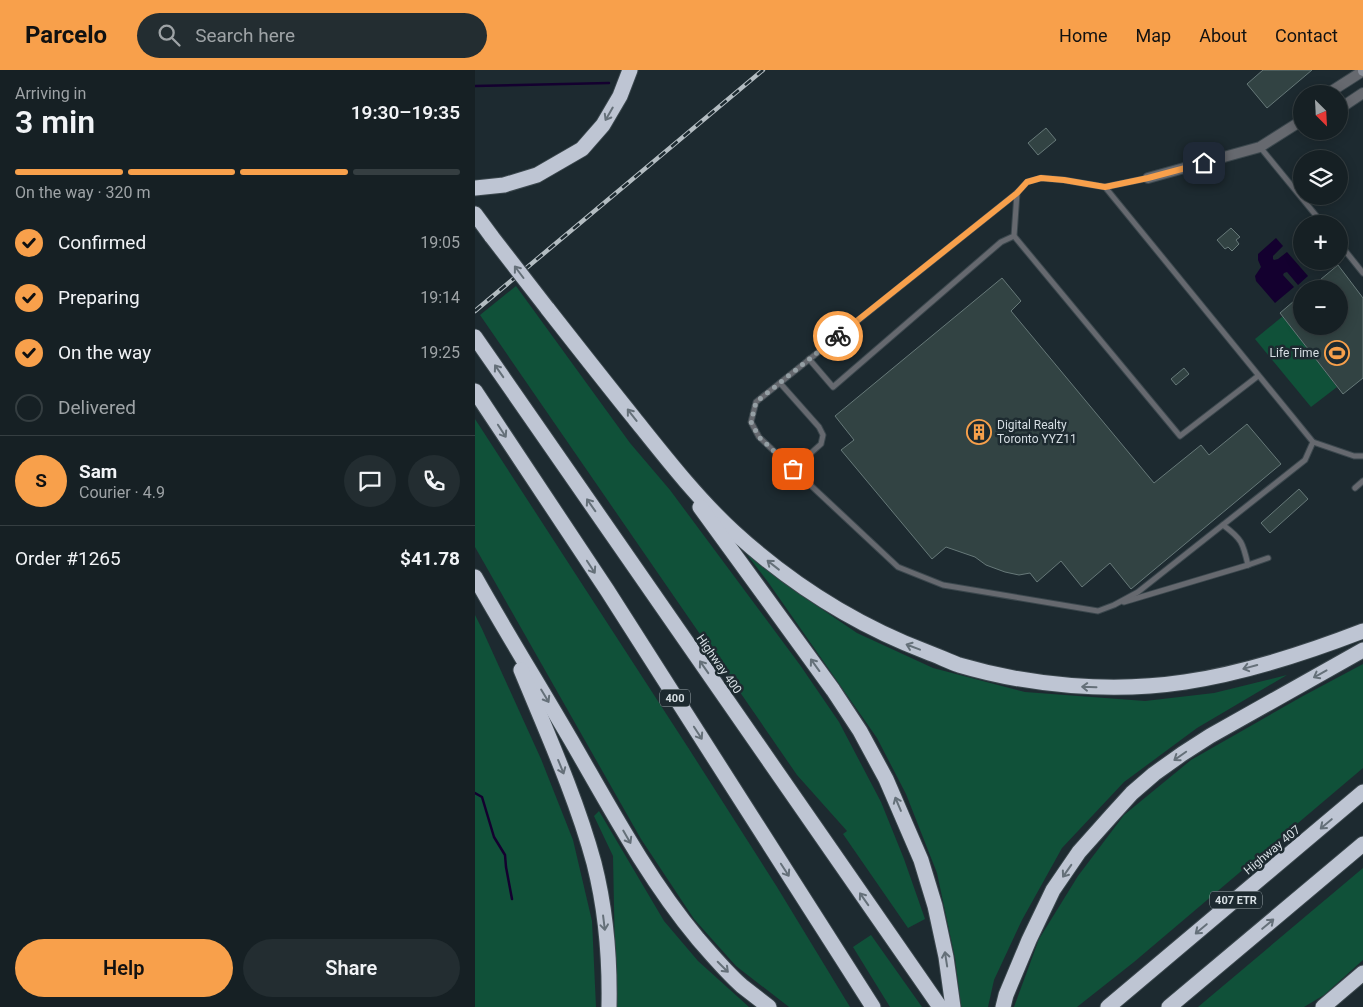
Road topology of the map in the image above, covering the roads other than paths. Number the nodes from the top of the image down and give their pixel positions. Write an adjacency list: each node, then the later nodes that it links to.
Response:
1 (630, 70): 10 (highway, one-way to 10)
2 (1363, 71): 3 (street)
3 (1341, 85)
4 (1363, 93): 5 (street)
5 (1348, 103)
6 (1293, 126): 7 (street)
7 (1260, 147): 8 (street); 13 (lane)
8 (1148, 178): 9 (lane)
9 (1105, 187): 11 (lane); 19 (lane)
10 (475, 188)
11 (1017, 193): 14 (lane); 18 (lane)
12 (475, 214): 23 (highway, one-way to 12, bridge)
13 (1316, 215)
14 (1014, 236): 18 (lane); 19 (lane)
15 (1348, 254): 16 (lane)
16 (1363, 273)
17 (475, 337): 42 (highway, Highway 400, one-way to 17)
18 (809, 359): 20 (lane)
19 (1258, 376): 22 (lane)
20 (779, 383): 25 (lane); 25 (lane)
21 (475, 390): 41 (highway, 400, one-way to 41)
22 (1313, 442): 24 (lane); 28 (lane)
23 (662, 453): 34 (highway, one-way to 23); 43 (highway, one-way to 23)
24 (1363, 456)
25 (793, 469): 32 (lane)
26 (1363, 481): 27 (lane)
27 (1355, 488)
28 (1223, 525): 30 (lane); 32 (lane)
29 (1267, 558): 30 (lane)
30 (1248, 565): 32 (lane)
31 (475, 577): 33 (highway)
32 (1114, 605)
33 (502, 625): 39 (highway, one-way to 39); 40 (highway, one-way to 40)
34 (1363, 631)
35 (1363, 650): 44 (highway, one-way to 44)
36 (1363, 792): 45 (highway, Highway 407 / 407 ETR, one-way to 45)
37 (1363, 844): 46 (highway, 407 ETR, one-way to 37)
38 (1363, 973): 47 (highway)
39 (609, 1007)
40 (769, 1007)
41 (873, 1007)
42 (940, 1007)
43 (953, 1007)
44 (1003, 1007)
45 (1108, 1007)
46 (1169, 1007)
47 (1323, 1007)

